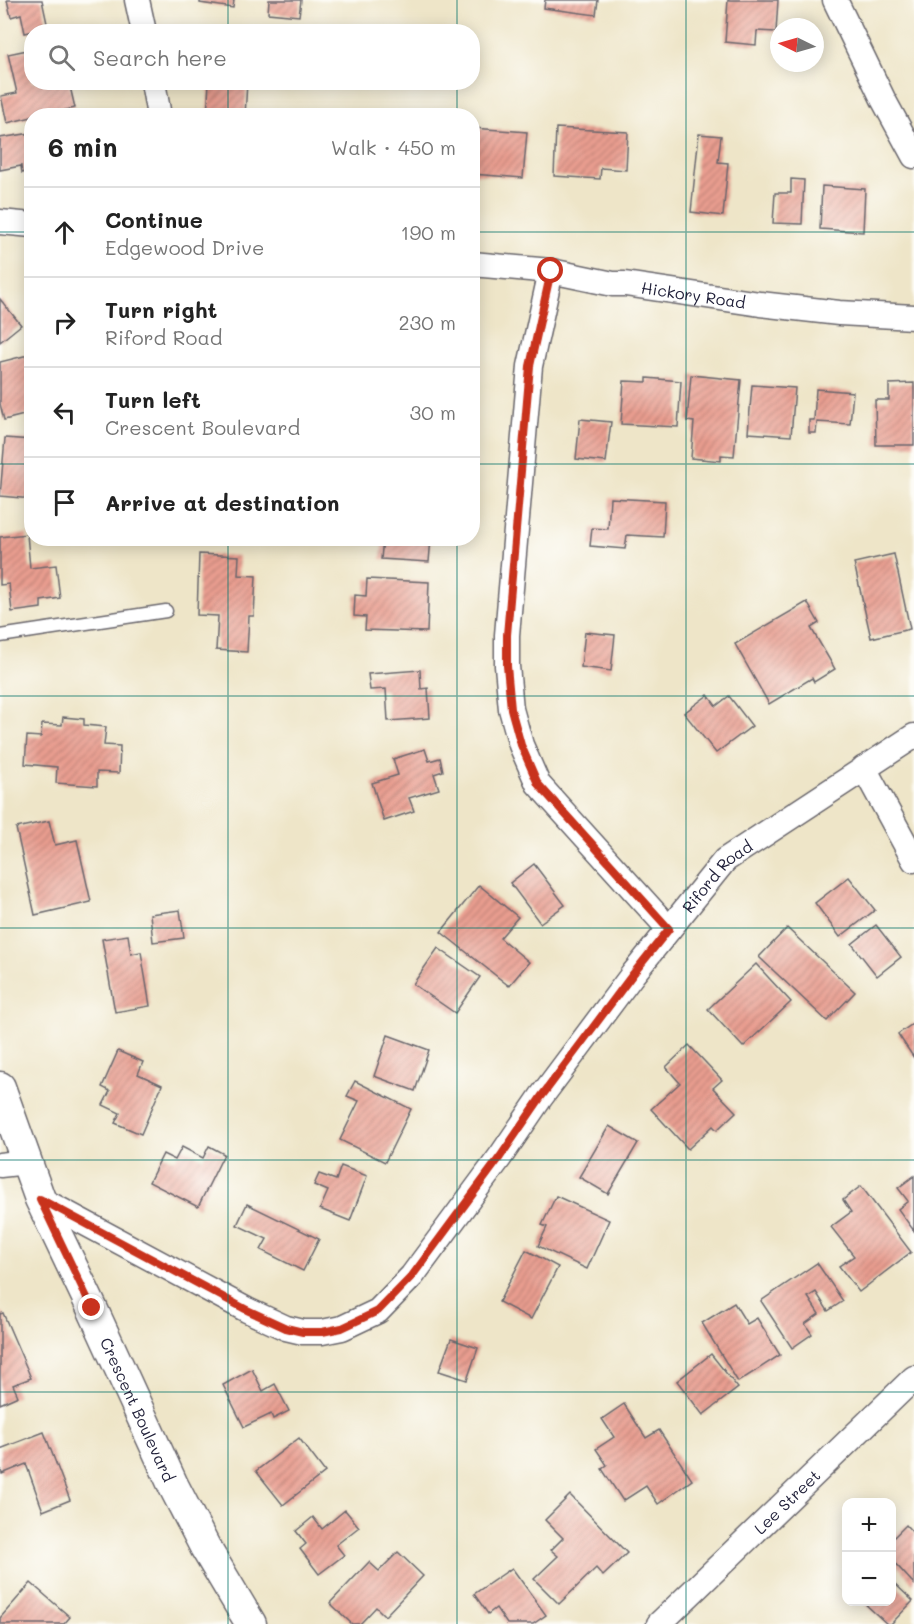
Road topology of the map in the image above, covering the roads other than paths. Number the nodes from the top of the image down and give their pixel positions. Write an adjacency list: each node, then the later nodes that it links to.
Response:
1 (137, 0): 3 (street)
2 (835, 0): 6 (street)
3 (142, 24)
4 (154, 90): 5 (street)
5 (158, 108)
6 (914, 156)
7 (0, 222): 8 (street)
8 (24, 224)
9 (480, 265): 10 (street, Hickory Road)
10 (551, 271): 11 (street, Hickory Road); 17 (street)
11 (914, 317)
12 (166, 611): 13 (lane)
13 (0, 636)
14 (914, 736): 15 (street, Riford Road)
15 (864, 768): 16 (street); 17 (street, Riford Road)
16 (914, 860)
17 (669, 929): 20 (street, Riford Road)
18 (0, 1087): 19 (street, Crescent Boulevard)
19 (13, 1163): 20 (street, Crescent Boulevard)
20 (40, 1199): 22 (street, Crescent Boulevard)
21 (914, 1378): 23 (street, Lee Street)
22 (245, 1619)
23 (659, 1624)

